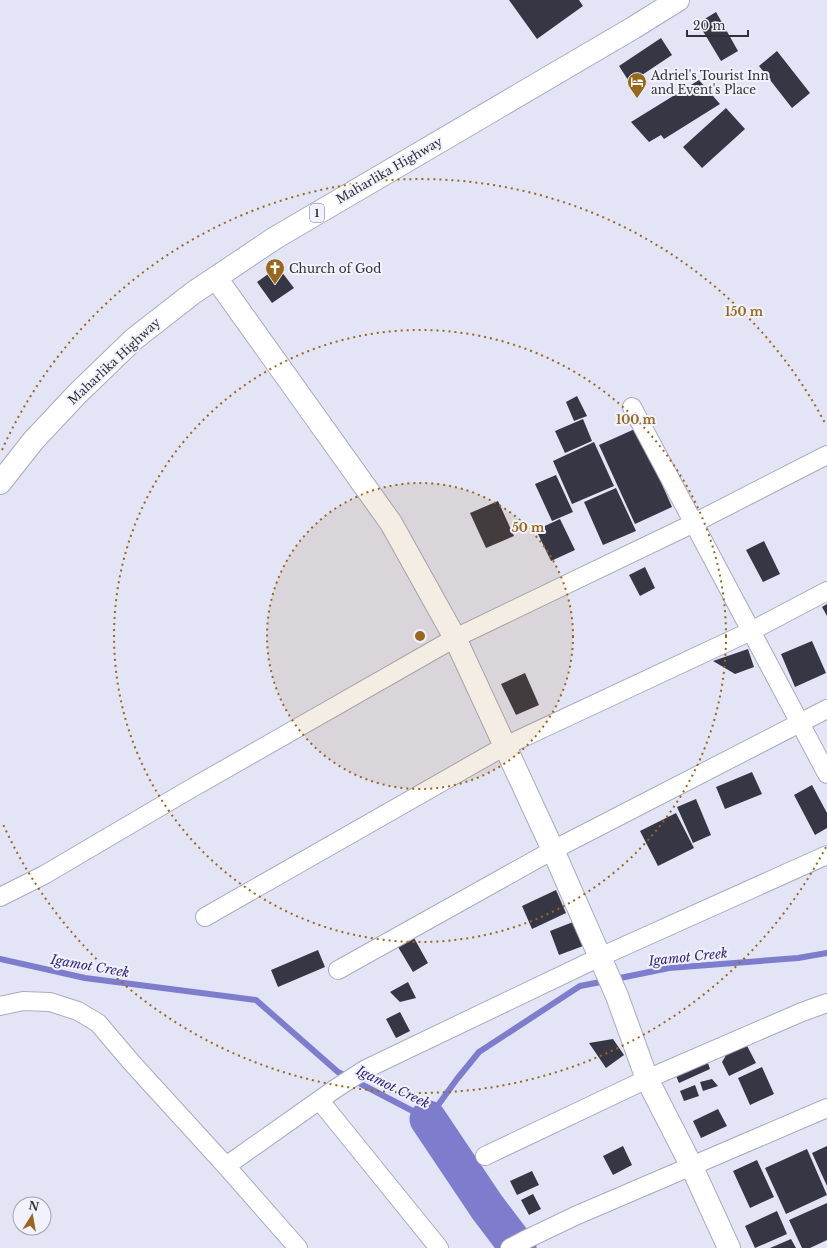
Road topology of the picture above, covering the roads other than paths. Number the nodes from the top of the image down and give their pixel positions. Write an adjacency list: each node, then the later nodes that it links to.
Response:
1 (678, 0): 2 (main road, Maharlika Highway / 1)
2 (216, 278): 5 (main road, Maharlika Highway / 1); 9 (main road)
3 (632, 407): 6 (street)
4 (827, 455): 6 (street)
5 (0, 483)
6 (694, 523): 8 (street); 9 (street)
7 (827, 591): 8 (street)
8 (751, 631): 11 (street); 12 (street)
9 (455, 638): 12 (main road); 16 (street)
10 (827, 709): 11 (street)
11 (800, 723): 13 (street); 14 (street)
12 (505, 746): 14 (main road); 17 (street)
13 (827, 774)
14 (553, 850): 18 (main road); 19 (street)
15 (827, 855): 18 (street)
16 (0, 897)
17 (205, 917)
18 (603, 965): 22 (main road); 23 (street)
19 (338, 970)
20 (827, 1004): 22 (street)
21 (0, 1006): 26 (street)
22 (647, 1079): 25 (street); 27 (main road)
23 (320, 1101): 26 (street); 30 (street)
24 (827, 1108): 27 (street)
25 (485, 1156)
26 (226, 1166): 29 (street)
27 (691, 1166): 28 (street); 31 (main road)
28 (517, 1244)
29 (298, 1248)
30 (439, 1248)
31 (729, 1248)

